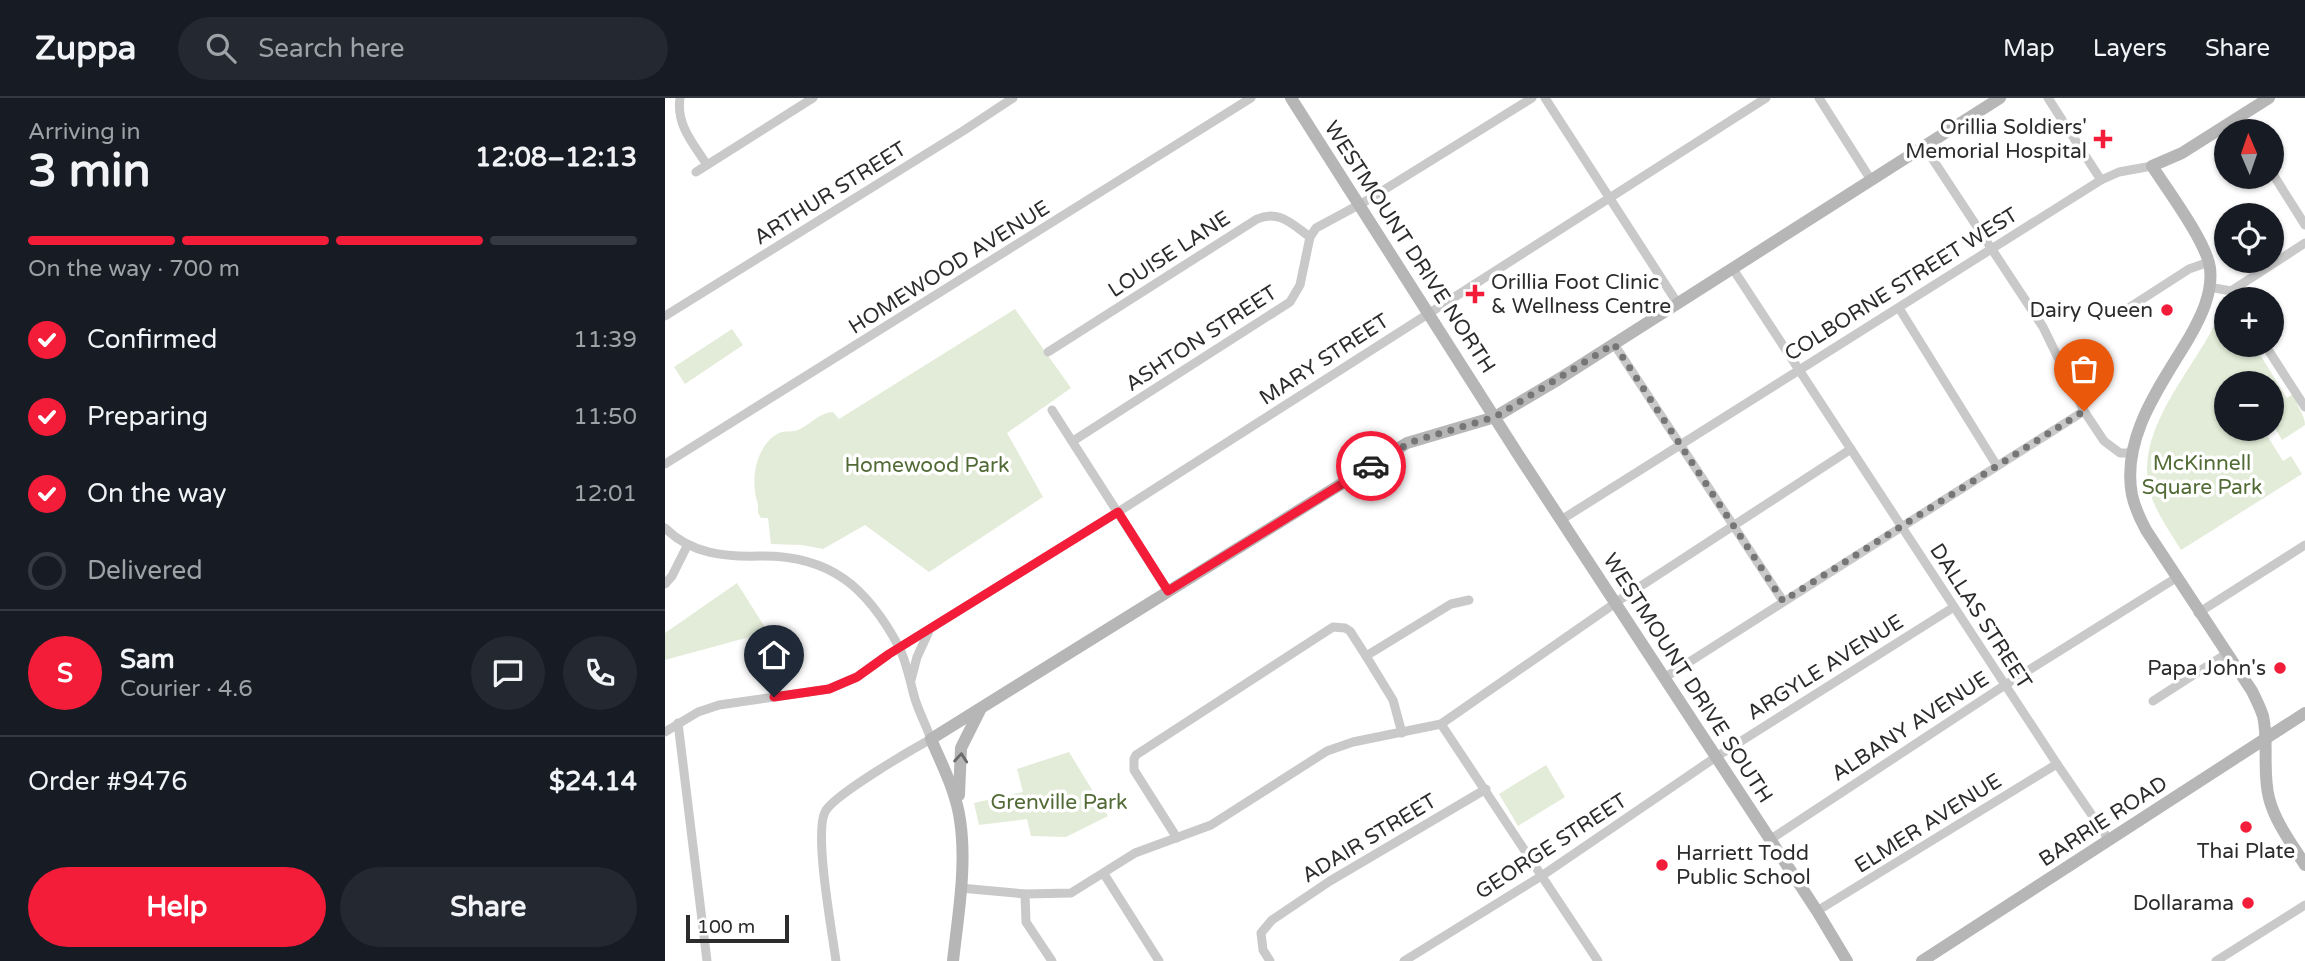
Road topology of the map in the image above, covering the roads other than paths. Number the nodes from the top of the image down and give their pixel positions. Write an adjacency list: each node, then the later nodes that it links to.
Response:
1 (680, 98): 15 (street)
2 (813, 98): 15 (street)
3 (1013, 98): 36 (street, ARTHUR STREET)
4 (1251, 98): 49 (street, HOMEWOOD AVENUE)
5 (1293, 98): 22 (street, WESTMOUNT DRIVE NORTH)
6 (1532, 98): 22 (street)
7 (1545, 98): 21 (street)
8 (1766, 98): 21 (street, MARY STREET)
9 (1819, 98): 18 (street)
10 (2000, 98): 14 (street)
11 (2048, 98): 19 (street)
12 (2269, 98): 13 (street, COLBORNE STREET WEST)
13 (2238, 117): 16 (street, COLBORNE STREET WEST)
14 (1924, 146): 18 (street); 26 (street)
15 (707, 164): 17 (street)
16 (2152, 166): 19 (street, COLBORNE STREET WEST); 27 (street)
17 (696, 172)
18 (1871, 180): 28 (street)
19 (2101, 180): 26 (street, COLBORNE STREET WEST)
20 (2282, 189): 23 (street)
21 (1610, 197): 32 (street); 35 (street, MARY STREET)
22 (1360, 204): 24 (street); 35 (street, WESTMOUNT DRIVE NORTH)
23 (2305, 225)
24 (1310, 237): 38 (street, LOUISE LANE); 45 (street, ASHTON STREET)
25 (2305, 243): 30 (street)
26 (1991, 249): 33 (street, COLBORNE STREET WEST); 43 (street)
27 (2209, 262): 29 (street); 34 (street)
28 (1733, 269): 32 (street); 40 (street, DALLAS STREET)
29 (2209, 287): 31 (street); 48 (street)
30 (2245, 287)
31 (2214, 289)
32 (1678, 304): 37 (street)
33 (1899, 308): 40 (street, COLBORNE STREET WEST); 50 (street)
34 (2127, 309)
35 (1430, 312): 44 (street, WESTMOUNT DRIVE NORTH); 51 (street, MARY STREET)
36 (665, 316)
37 (1614, 344): 44 (street); 46 (street)
38 (1048, 352)
39 (2273, 357): 41 (street)
40 (1800, 370): 46 (street, COLBORNE STREET WEST); 47 (street, DALLAS STREET)
41 (2304, 405)
42 (1052, 410): 45 (street)
43 (2084, 411): 48 (street); 50 (street)
44 (1495, 417): 52 (street, WESTMOUNT DRIVE SOUTH); 60 (street)
45 (1073, 442): 51 (street)
46 (1679, 445): 52 (street, COLBORNE STREET WEST); 53 (street)
47 (1851, 449): 53 (street); 54 (street, DALLAS STREET)
48 (2132, 453): 58 (street)
49 (665, 464)
50 (1997, 466): 54 (street)
51 (1118, 512): 60 (street); 66 (street, MARY STREET)
52 (1561, 520): 63 (street, WESTMOUNT DRIVE SOUTH)
53 (1734, 525): 62 (street); 63 (street)
54 (1902, 527): 62 (street); 64 (street, DALLAS STREET)
55 (665, 528): 57 (street)
56 (2305, 545): 65 (street)
57 (687, 546): 59 (street); 67 (street)
58 (2176, 578): 65 (street); 72 (street, ALBANY AVENUE)
59 (665, 584)
60 (1168, 591): 74 (street)
61 (1469, 600): 69 (street)
62 (1783, 601): 70 (street)
63 (1616, 603): 70 (street, WESTMOUNT DRIVE SOUTH); 77 (street)
64 (1954, 607): 72 (street, DALLAS STREET); 82 (street, ARGYLE AVENUE)
65 (2198, 612): 68 (street)
66 (930, 629): 67 (street, MARY STREET); 71 (street)
67 (899, 648): 71 (street); 76 (street, MARY STREET)
68 (2226, 654): 73 (street); 81 (street)
69 (1366, 656): 79 (street); 86 (street)
70 (1664, 678): 82 (street, WESTMOUNT DRIVE SOUTH)
71 (911, 681): 80 (street)
72 (2005, 685): 83 (street, DALLAS STREET); 87 (street, ALBANY AVENUE)
73 (2153, 701)
74 (981, 707): 80 (street); 85 (street, one-way to 74)
75 (2305, 713): 81 (street, BARRIE ROAD)
76 (678, 723): 78 (street, MARY STREET); 96 (street)
77 (1441, 724): 79 (street); 84 (street)
78 (665, 732)
79 (1402, 733): 86 (street)
80 (931, 739): 85 (street); 97 (street)
81 (2265, 740): 88 (street, BARRIE ROAD); 89 (street)
82 (1716, 757): 87 (street, WESTMOUNT DRIVE SOUTH); 91 (street, GEORGE STREET)
83 (2057, 764): 88 (street, DALLAS STREET); 95 (street, ELMER AVENUE)
84 (1486, 789): 91 (street); 101 (street, ADAIR STREET)
85 (959, 813): 92 (street)
86 (1177, 838): 90 (street)
87 (1770, 839): 95 (street, WESTMOUNT DRIVE SOUTH)
88 (2109, 840): 105 (street, BARRIE ROAD)
89 (2305, 865)
90 (1104, 874): 93 (street); 100 (street)
91 (1543, 875): 102 (street, GEORGE STREET); 103 (street)
92 (960, 888): 93 (street); 98 (street)
93 (1025, 894): 99 (street)
94 (2305, 905): 106 (street)
95 (1817, 911): 104 (street, WESTMOUNT DRIVE SOUTH)
96 (707, 961)
97 (836, 961)
98 (953, 961)
99 (1052, 961)
100 (1159, 961)
101 (1271, 961)
102 (1404, 961)
103 (1598, 961)
104 (1847, 961)
105 (1922, 961)
106 (2216, 961)

